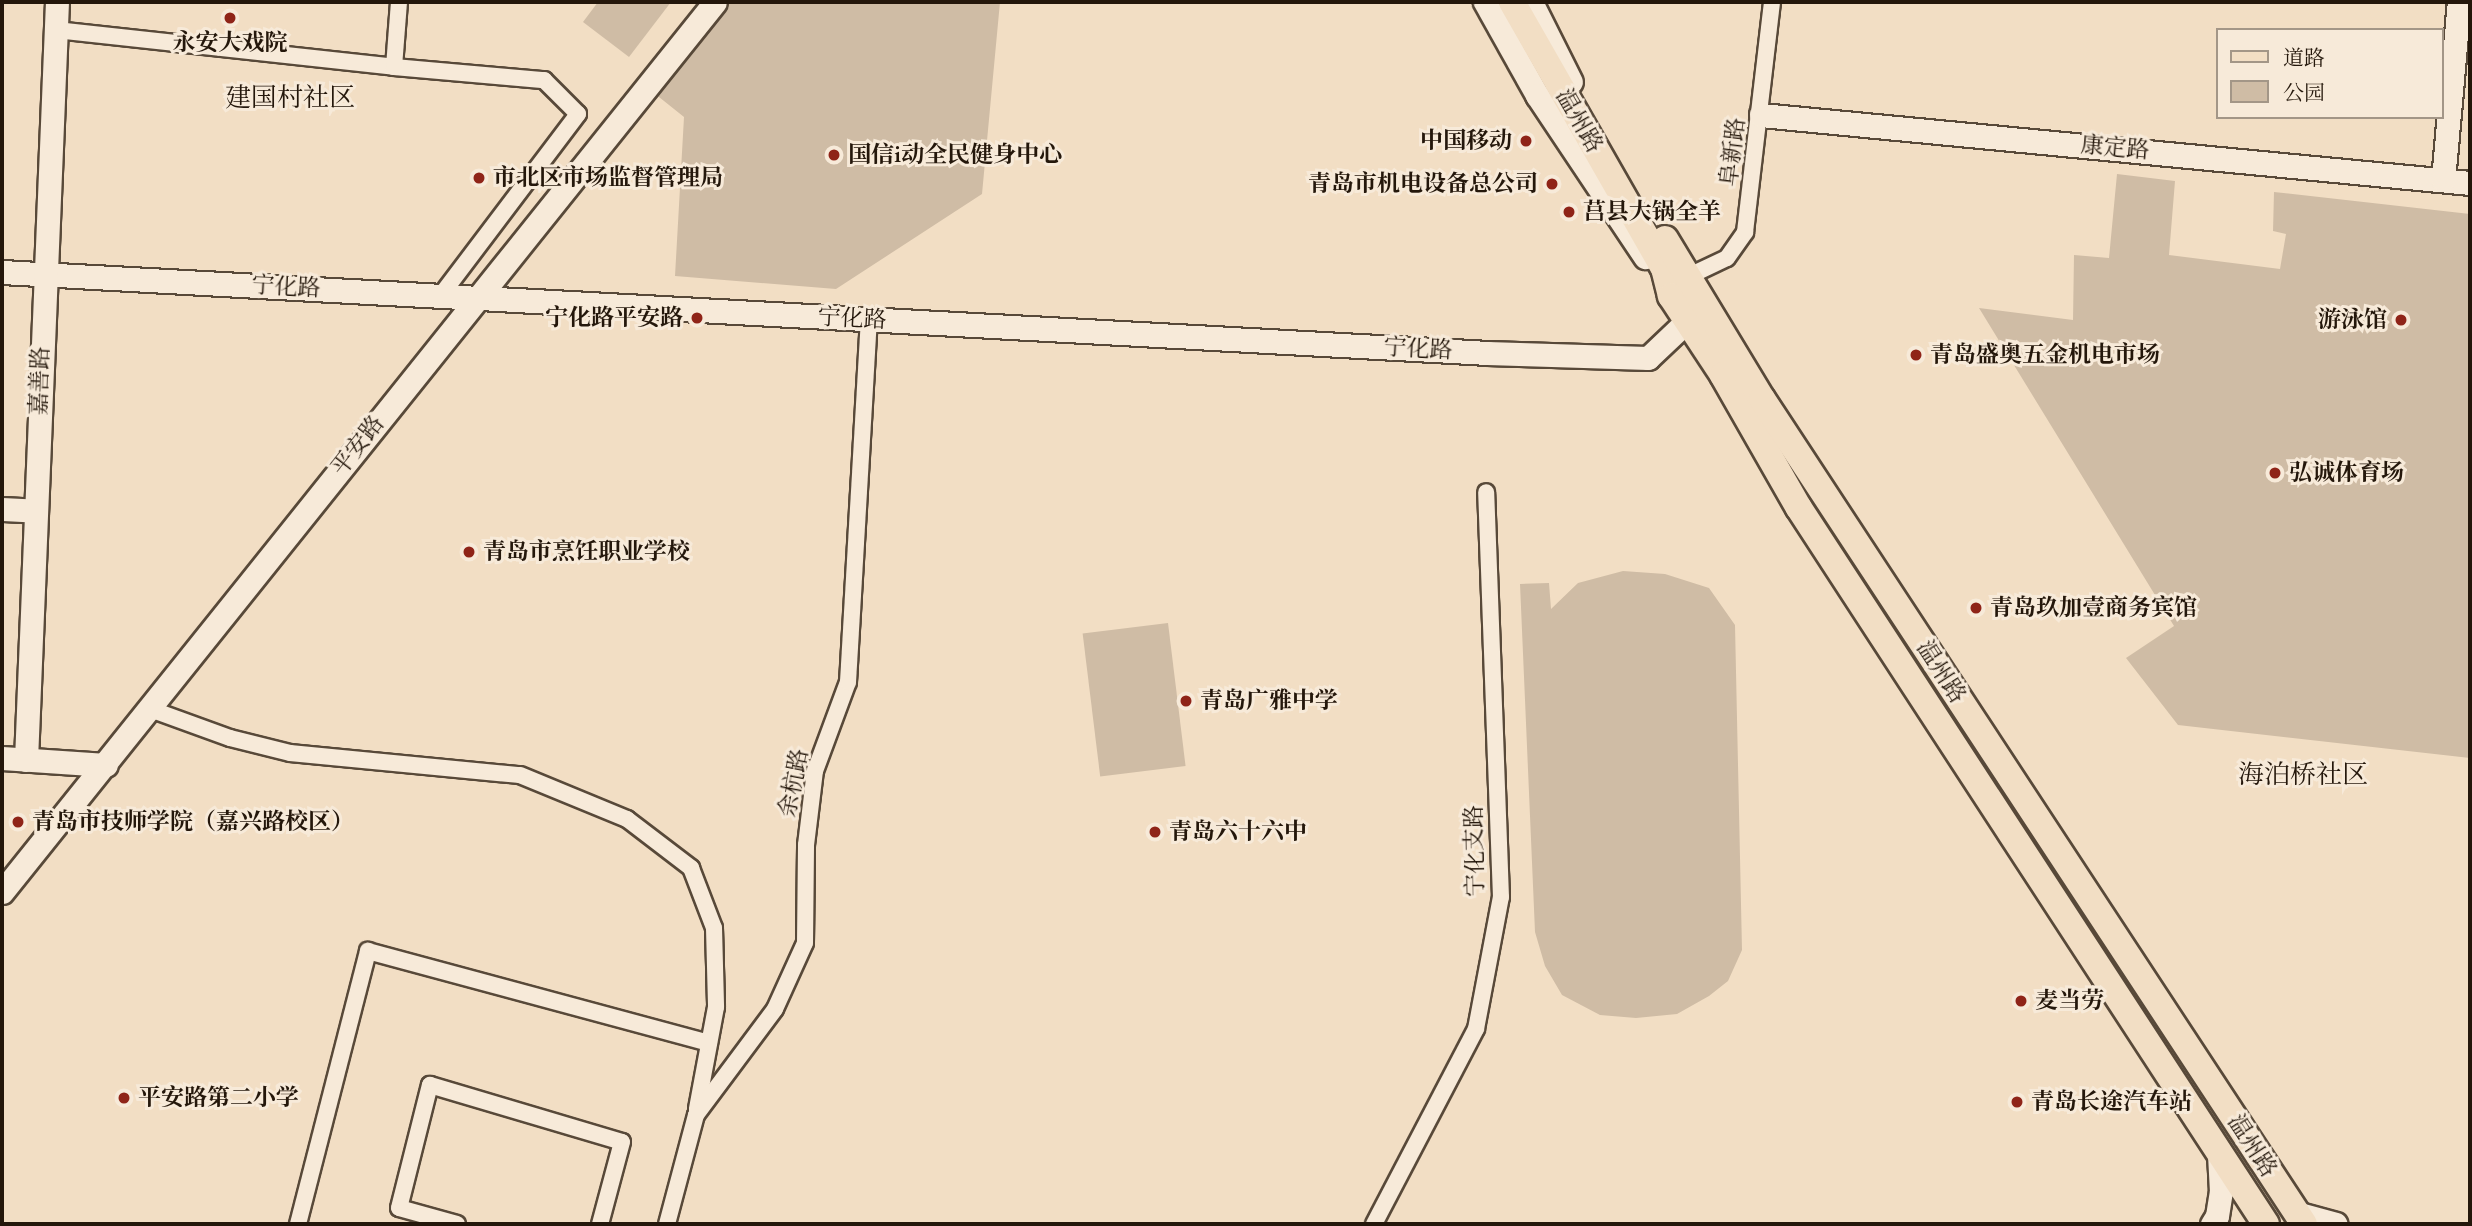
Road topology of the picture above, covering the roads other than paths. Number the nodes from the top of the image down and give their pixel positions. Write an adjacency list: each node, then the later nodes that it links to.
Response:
1 (57, 2): 9 (street, 嘉善路)
2 (400, 2): 11 (street)
3 (715, 2): 20 (street, 平安路)
4 (1485, 2): 18 (street, 温州路)
5 (1513, 2): 10 (main road)
6 (1531, 2): 12 (street, 温州路)
7 (1772, 2): 13 (street, 阜新路)
8 (2459, 2): 14 (street)
9 (56, 30): 11 (street); 17 (street, 嘉善路)
10 (1528, 34): 12 (main road, 温州路); 18 (main road, 温州路)
11 (394, 67): 19 (street)
12 (1586, 114): 18 (main road, 温州路)
13 (1760, 115): 14 (street, 康定路); 18 (street, 阜新路)
14 (2443, 180): 15 (street, 康定路)
15 (2470, 183)
16 (2, 272): 17 (street, 宁化路)
17 (44, 273): 19 (street, 宁化路); 25 (street, 嘉善路)
18 (1679, 287): 22 (main road, 温州路); 34 (main road, 温州路)
19 (441, 295): 20 (street, 宁化路)
20 (476, 297): 21 (street, 宁化路); 26 (street, 平安路)
21 (869, 320): 22 (street, 宁化路); 32 (street, 余杭路)
22 (1688, 321): 33 (main road, 温州路)
23 (1486, 492): 39 (street, 宁化支路)
24 (2, 509): 25 (street)
25 (35, 511): 28 (street, 嘉善路)
26 (150, 709): 29 (street, 平安路); 31 (street)
27 (2, 758): 28 (street)
28 (26, 760): 29 (street)
29 (106, 765): 30 (street, 平安路)
30 (2, 892)
31 (709, 1043): 32 (street); 35 (street)
32 (696, 1115): 38 (street, 余杭路)
33 (2219, 1153): 40 (street); 41 (main road, 温州路)
34 (2300, 1219): 42 (street)
35 (298, 1224)
36 (457, 1224): 37 (street)
37 (600, 1224)
38 (669, 1224)
39 (1374, 1224)
40 (2212, 1224)
41 (2266, 1224)
42 (2336, 1224)

